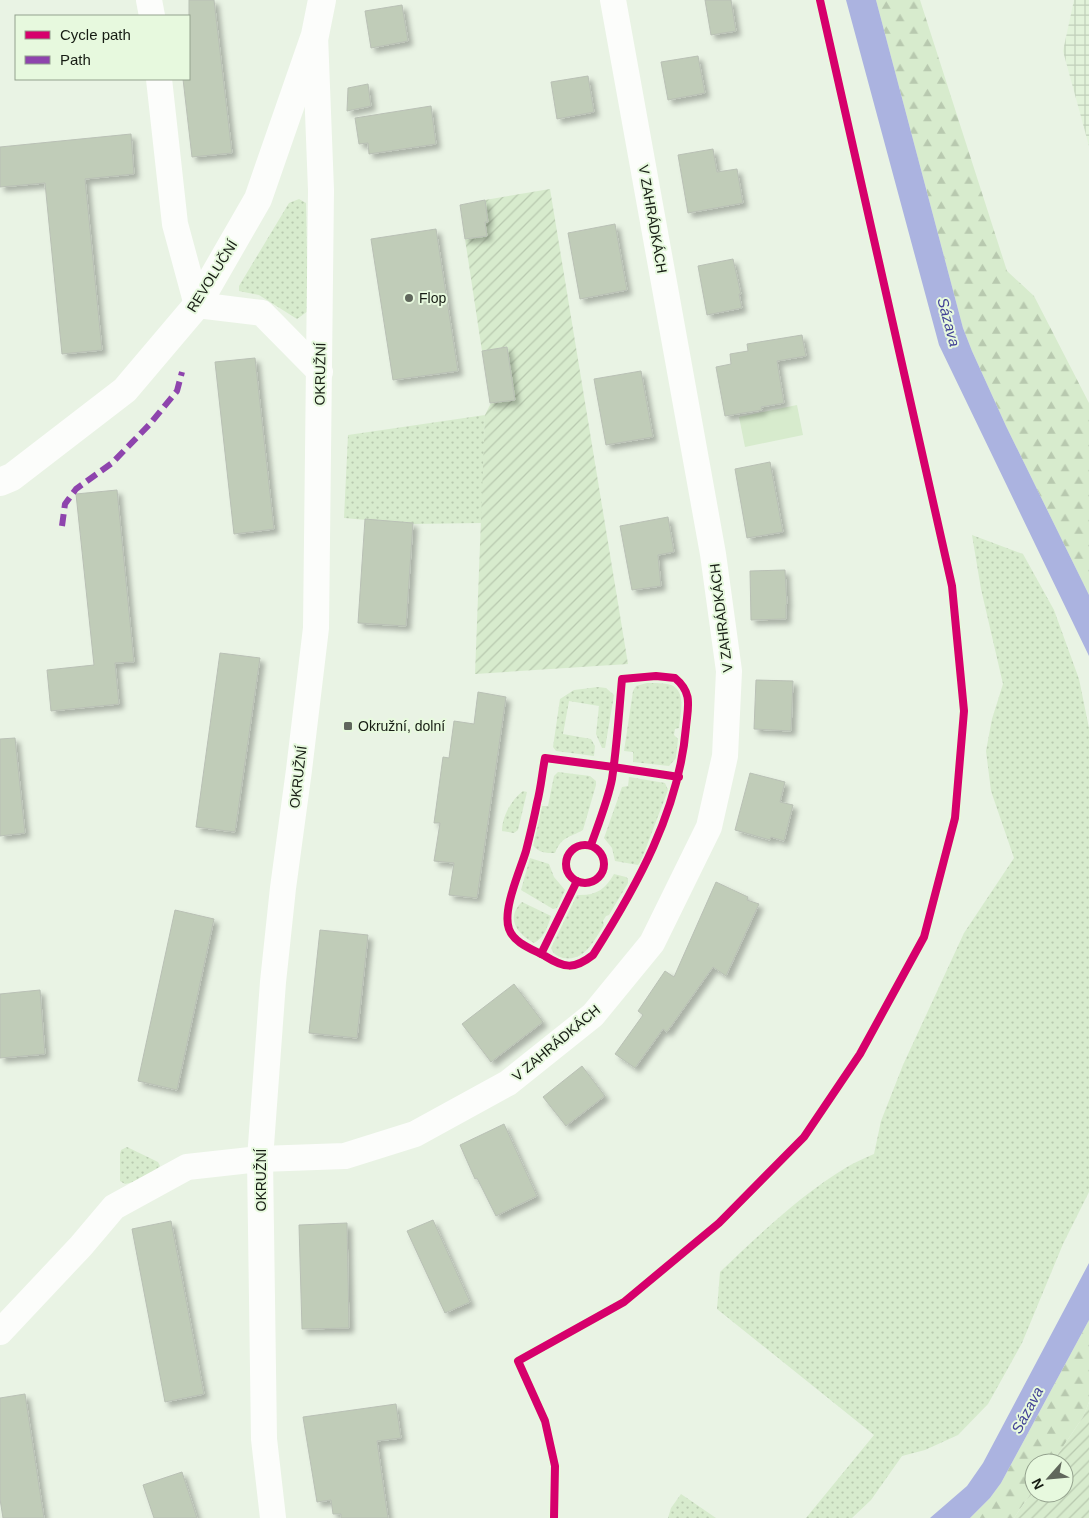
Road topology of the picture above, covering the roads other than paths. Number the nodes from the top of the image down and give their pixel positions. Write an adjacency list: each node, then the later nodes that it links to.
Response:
1 (149, 0): 4 (street)
2 (322, 0): 5 (street, REVOLUČNÍ)
3 (613, 0): 10 (street, V ZAHRÁDKÁCH)
4 (152, 15)
5 (316, 35): 7 (street, REVOLUČNÍ); 8 (street, OKRUŽNÍ)
6 (159, 80): 7 (street)
7 (197, 304): 8 (street); 9 (street, REVOLUČNÍ)
8 (320, 372): 10 (street, OKRUŽNÍ)
9 (0, 482)
10 (260, 1159): 11 (street, V ZAHRÁDKÁCH); 12 (street, OKRUŽNÍ)
11 (0, 1332)
12 (273, 1518)

